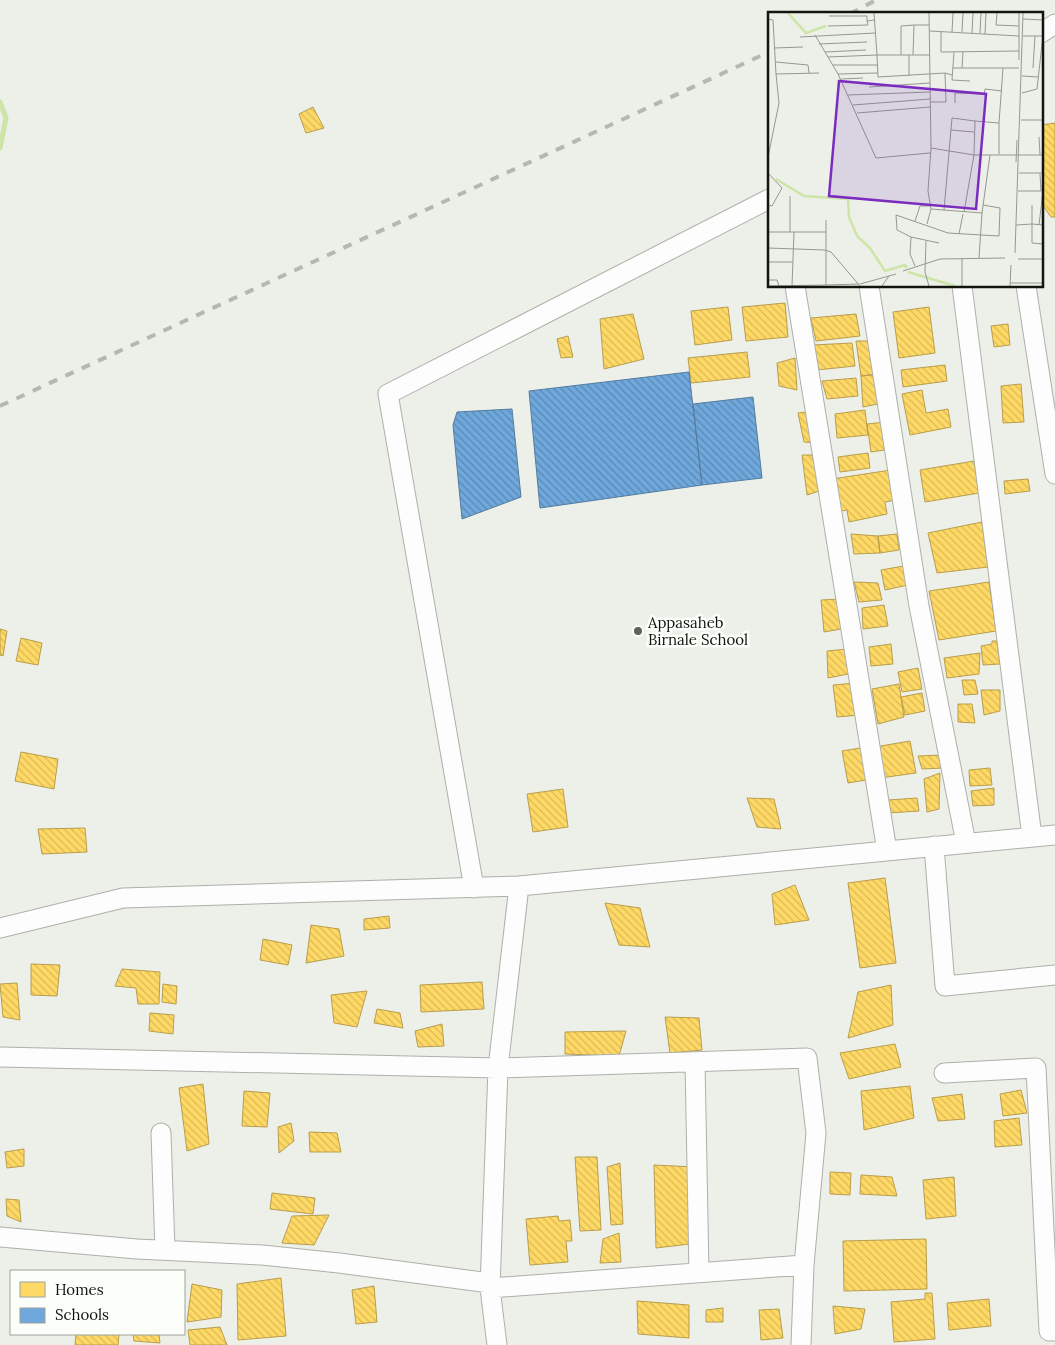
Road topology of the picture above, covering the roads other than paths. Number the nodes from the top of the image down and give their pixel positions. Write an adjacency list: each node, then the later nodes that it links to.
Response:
1 (1055, 24): 2 (street)
2 (1042, 32)
3 (768, 200): 15 (street)
4 (795, 288): 13 (street)
5 (869, 288): 11 (street)
6 (962, 288): 10 (street)
7 (1026, 288): 8 (street)
8 (1055, 474)
9 (1055, 835): 10 (street)
10 (1032, 837): 11 (street)
11 (966, 843): 12 (street)
12 (934, 846): 13 (street); 17 (street)
13 (887, 851): 14 (street)
14 (519, 886): 15 (street); 20 (street)
15 (474, 888): 16 (street)
16 (0, 928)
17 (1055, 975)
18 (0, 1057): 20 (street)
19 (695, 1062): 20 (street); 25 (street); 26 (street)
20 (498, 1068): 27 (street)
21 (944, 1074): 28 (street)
22 (161, 1133): 24 (street)
23 (0, 1237): 24 (street)
24 (165, 1250): 27 (street)
25 (804, 1264): 26 (street); 30 (street)
26 (699, 1272): 27 (street)
27 (490, 1286): 29 (street)
28 (1055, 1331)
29 (497, 1345)
30 (801, 1345)

